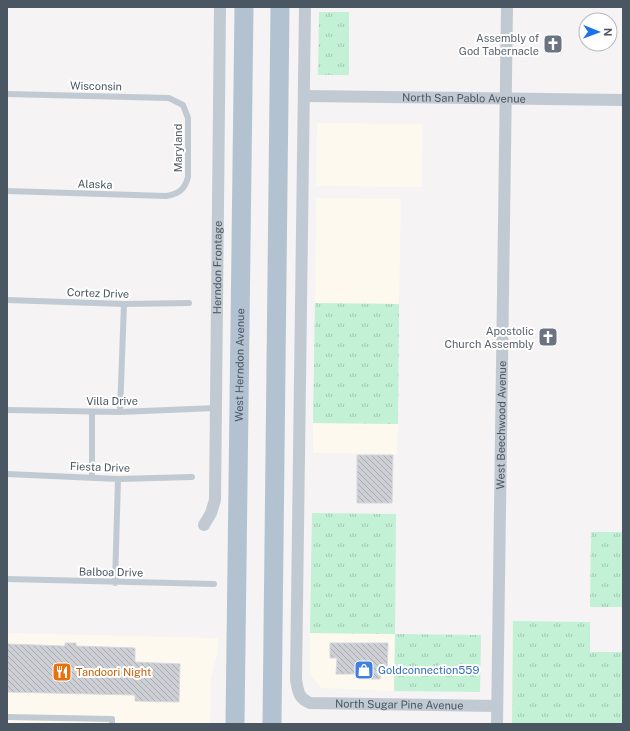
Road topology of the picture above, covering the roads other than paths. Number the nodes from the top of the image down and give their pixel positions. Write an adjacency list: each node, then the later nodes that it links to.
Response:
1 (220, 7): 16 (street, Herndon Frontage)
2 (244, 7): 32 (main road, West Herndon Avenue)
3 (280, 7): 33 (main road)
4 (306, 7): 7 (street)
5 (507, 7): 8 (street, West Beechwood Avenue)
6 (7, 94): 10 (lane, Wisconsin)
7 (304, 96): 8 (street, North San Pablo Avenue); 28 (street, North Sugar Pine Avenue)
8 (506, 98): 9 (street, North San Pablo Avenue); 28 (street, West Beechwood Avenue)
9 (623, 100)
10 (184, 105): 12 (lane, Maryland)
11 (7, 191): 12 (lane, Alaska)
12 (181, 191)
13 (7, 300): 15 (lane, Cortez Drive)
14 (188, 303): 15 (lane, Cortez Drive)
15 (124, 304): 19 (lane)
16 (216, 408): 19 (lane, Villa Drive); 24 (street, Herndon Frontage)
17 (7, 410): 18 (lane, Villa Drive)
18 (92, 412): 19 (lane, Villa Drive); 21 (lane)
19 (120, 412)
20 (7, 474): 21 (lane, Fiesta Drive)
21 (92, 477): 23 (lane, Fiesta Drive)
22 (192, 477): 23 (lane, Fiesta Drive)
23 (118, 479): 26 (lane)
24 (204, 525)
25 (7, 579): 26 (lane, Balboa Drive)
26 (115, 582): 27 (lane, Balboa Drive)
27 (214, 584)
28 (497, 706): 34 (street, West Beechwood Avenue)
29 (7, 717): 30 (lane)
30 (86, 721): 31 (lane)
31 (112, 724)
32 (234, 724)
33 (272, 724)
34 (497, 724)

